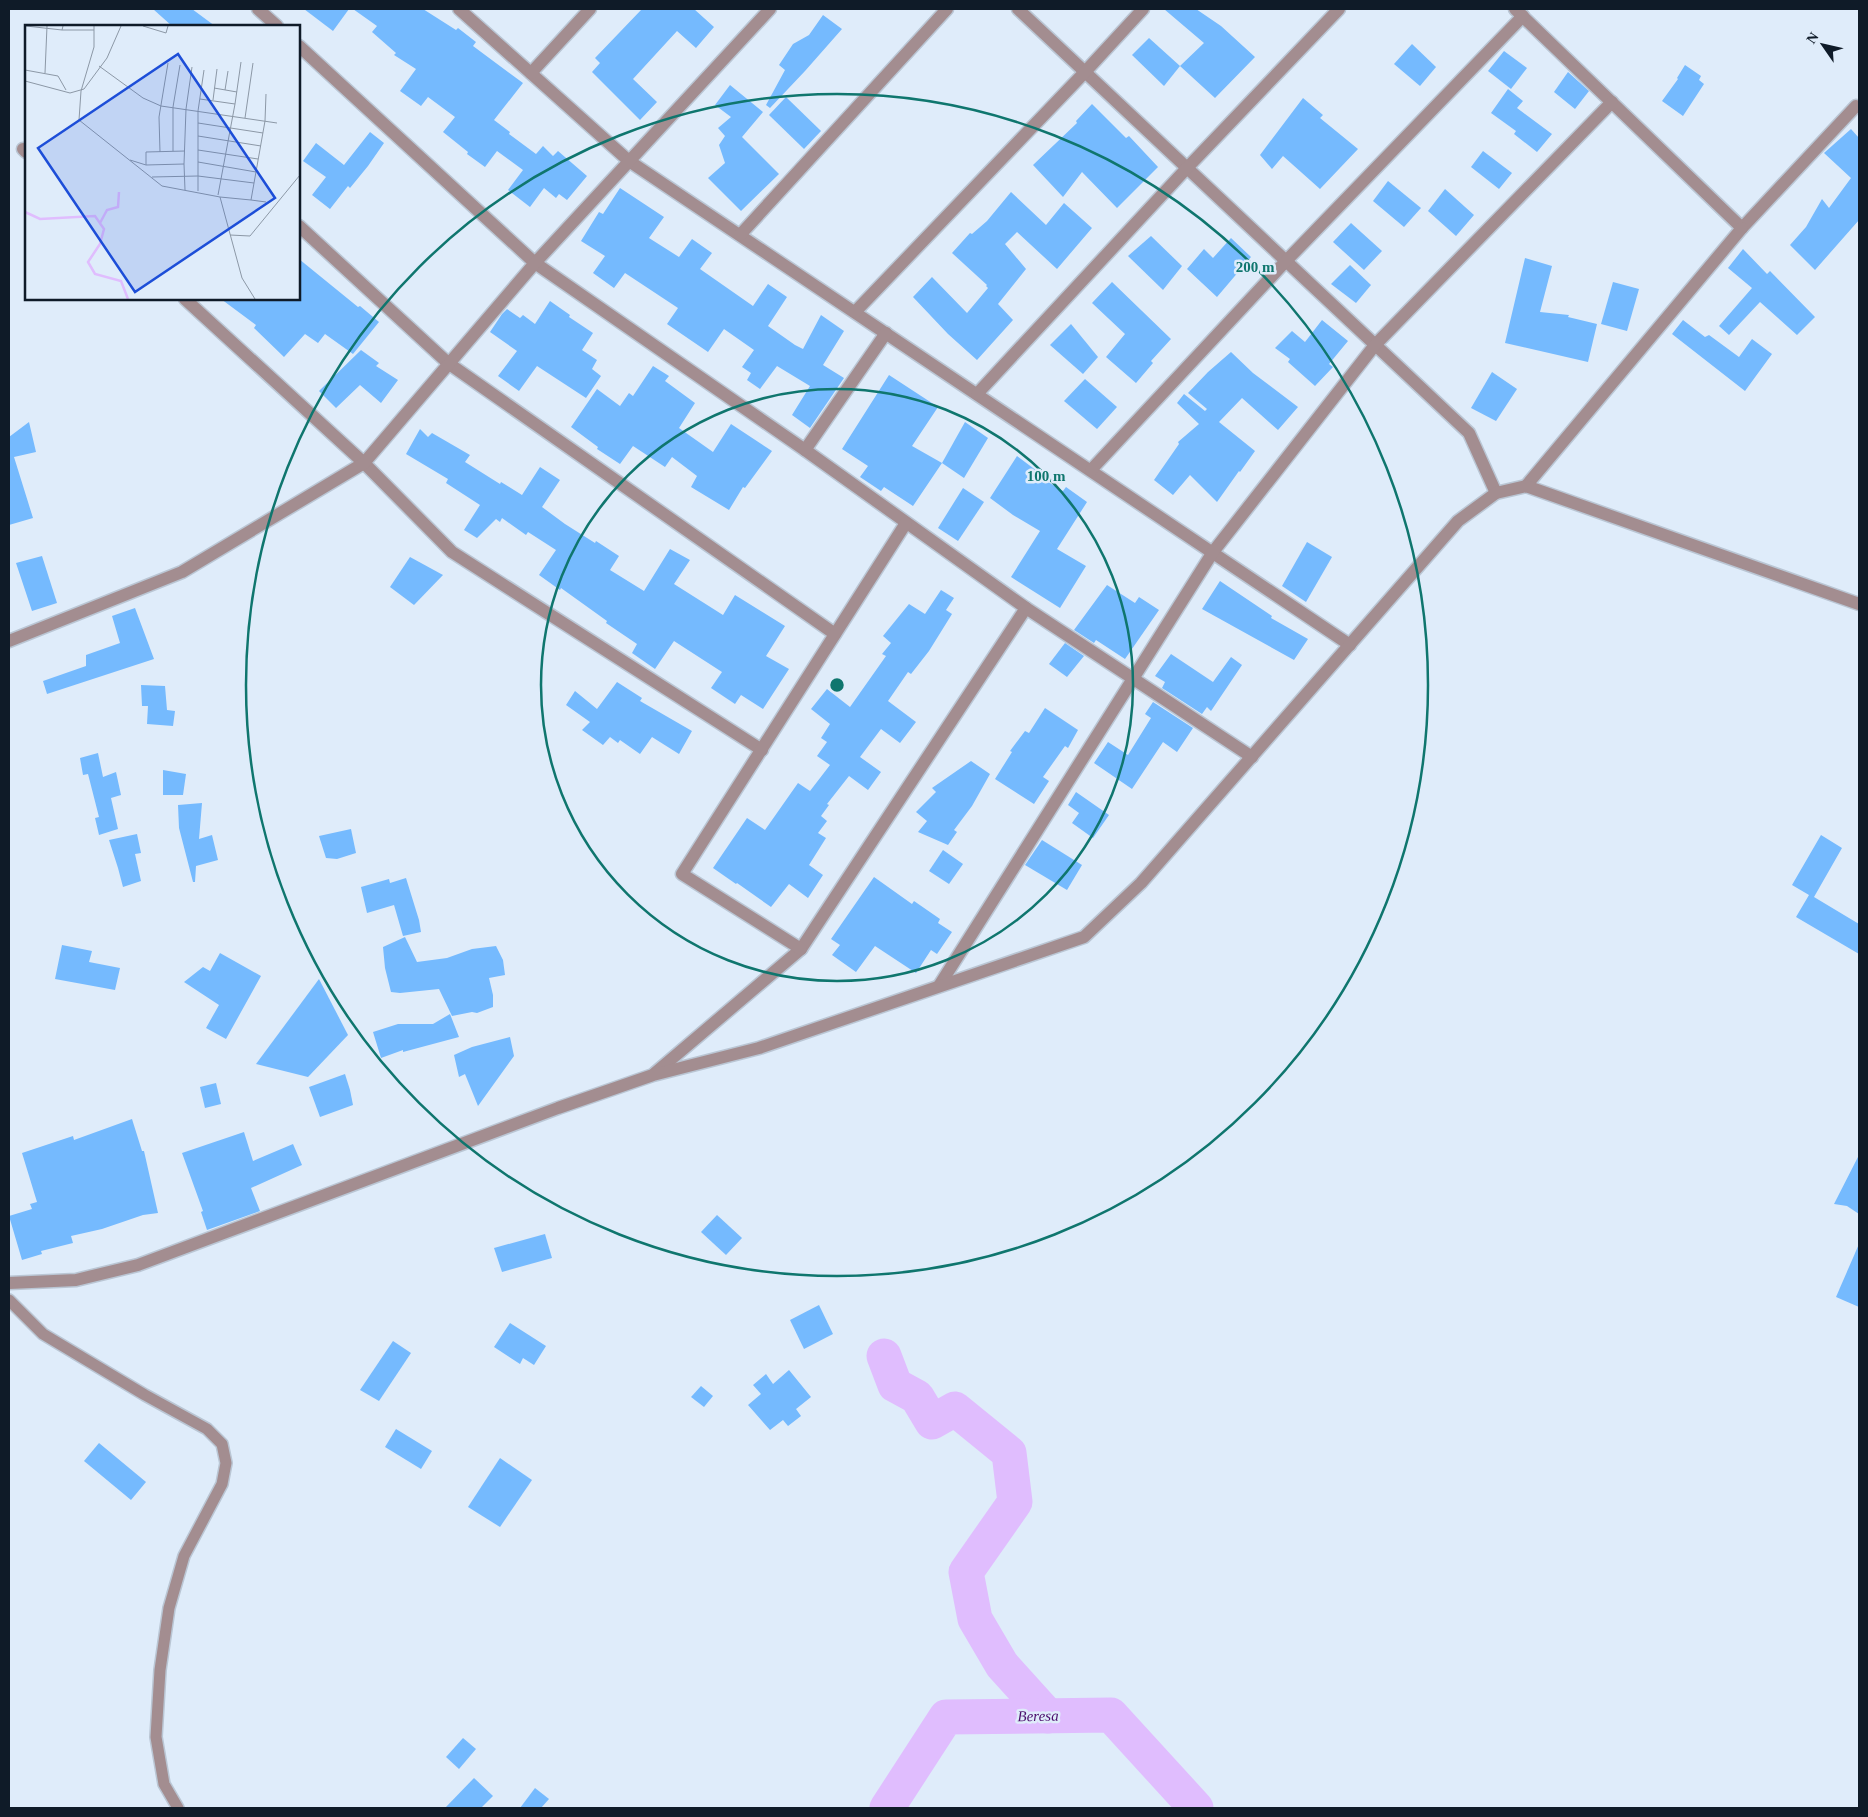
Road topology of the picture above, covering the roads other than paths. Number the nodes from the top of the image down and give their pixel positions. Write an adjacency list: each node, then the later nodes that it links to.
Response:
1 (258, 9): 10 (street)
2 (459, 9): 13 (street)
3 (590, 9): 13 (street)
4 (770, 9): 16 (street)
5 (947, 9): 20 (street)
6 (1018, 9): 12 (street)
7 (1143, 9): 12 (street)
8 (1339, 9): 17 (street)
9 (1519, 13): 14 (street); 21 (street)
10 (276, 25)
11 (300, 47): 22 (street)
12 (1085, 72): 17 (street); 24 (street)
13 (531, 73): 16 (street)
14 (1612, 102): 19 (street); 26 (street)
15 (1856, 106): 19 (street)
16 (630, 161): 20 (street); 22 (street)
17 (1187, 168): 21 (street); 28 (street)
18 (300, 227): 27 (street)
19 (1742, 228): 32 (street)
20 (740, 235): 24 (street)
21 (1286, 262): 26 (street); 31 (street)
22 (535, 263): 27 (street); 29 (street)
23 (186, 300): 30 (street)
24 (855, 312): 25 (street)
25 (886, 333): 28 (street); 29 (street)
26 (1375, 345): 33 (street); 35 (street)
27 (448, 363): 30 (street); 38 (street)
28 (977, 394): 31 (street)
29 (805, 450): 34 (street)
30 (364, 463): 39 (street); 42 (street)
31 (1090, 470): 35 (street)
32 (1526, 486): 33 (street); 36 (street)
33 (1496, 493): 40 (street)
34 (906, 523): 37 (street); 38 (street)
35 (1212, 552): 40 (street); 41 (street)
36 (1859, 604)
37 (1026, 608): 41 (street); 44 (street)
38 (836, 634): 42 (street)
39 (9, 641)
40 (1350, 645): 43 (street)
41 (1133, 679): 43 (street); 45 (street)
42 (762, 750): 44 (street)
43 (1252, 757): 45 (street)
44 (801, 949): 46 (street)
45 (939, 986): 46 (street)
46 (653, 1075): 47 (street)
47 (9, 1283)
48 (9, 1300): 49 (lane)
49 (178, 1808)

